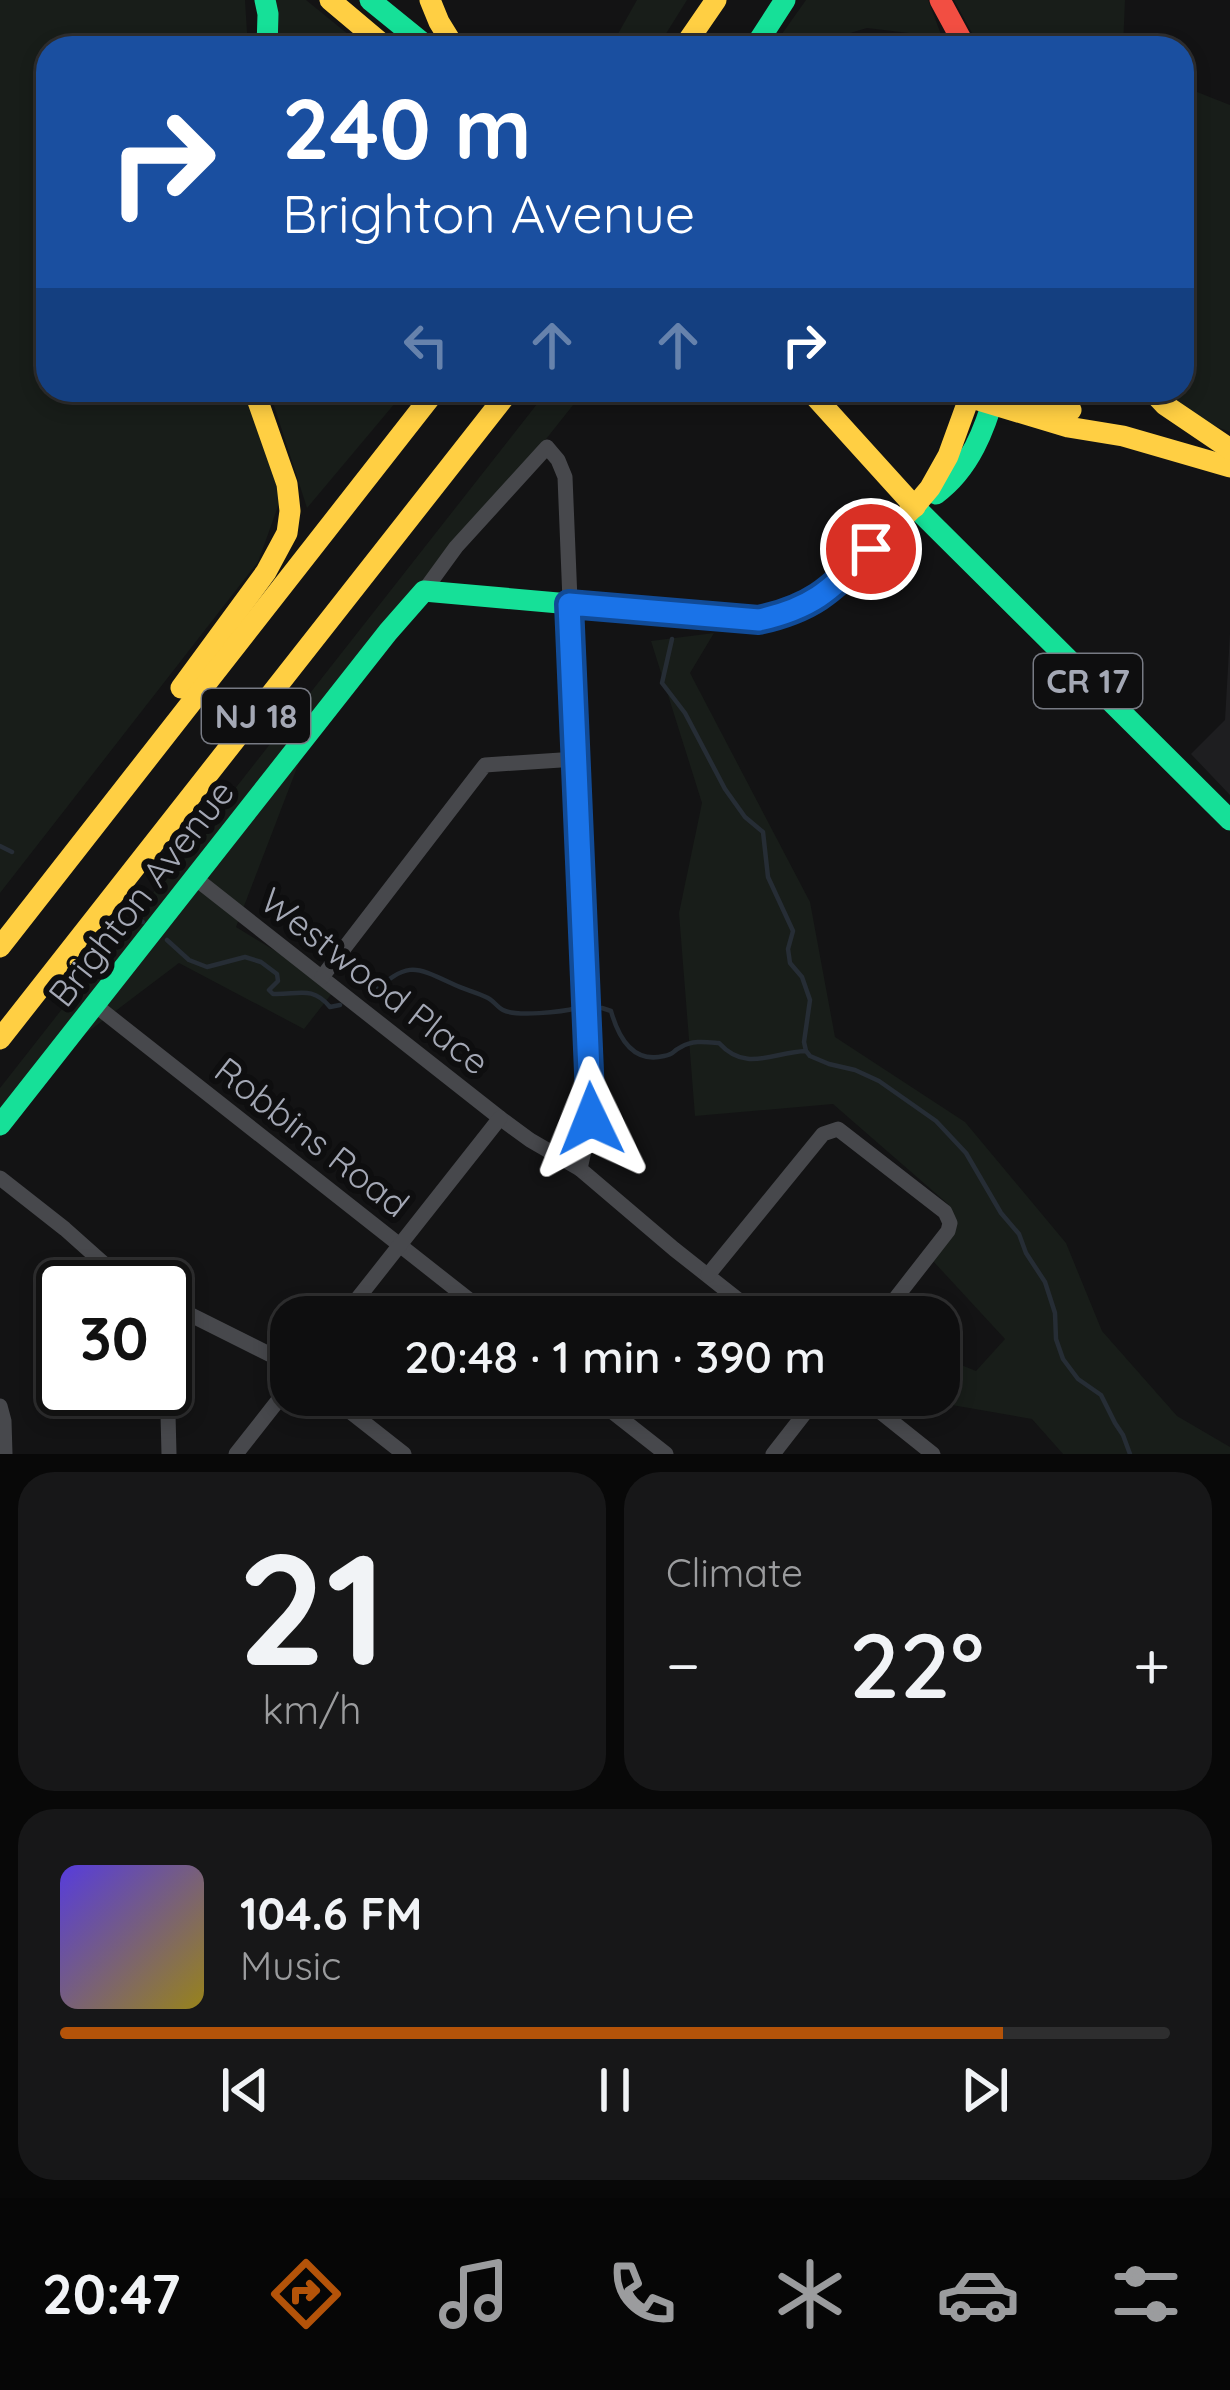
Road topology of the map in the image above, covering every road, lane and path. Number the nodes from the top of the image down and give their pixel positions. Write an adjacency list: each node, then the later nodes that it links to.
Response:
1 (265, 0): 9 (main road)
2 (330, 0): 10 (main road)
3 (370, 0): 11 (main road)
4 (430, 0): 12 (main road)
5 (705, 0): 13 (main road)
6 (716, 0): 14 (main road)
7 (785, 0): 15 (main road)
8 (940, 0): 16 (main road)
9 (267, 36)
10 (373, 36)
11 (414, 36)
12 (448, 36)
13 (687, 36)
14 (690, 36)
15 (762, 36)
16 (960, 36)
17 (258, 402): 35 (main road)
18 (427, 402): 35 (main road, NJ 18)
19 (501, 402): 38 (main road, NJ 18)
20 (820, 402): 29 (main road)
21 (967, 402): 29 (main road)
22 (992, 402): 29 (main road)
23 (1006, 402): 26 (main road)
24 (1048, 402): 26 (main road)
25 (1162, 402): 27 (main road)
26 (1123, 436): 28 (main road)
27 (1230, 448)
28 (1230, 467)
29 (914, 507): 31 (main road); 33 (main road, CR 17)
30 (424, 591): 31 (main road); 31 (street, Brighton Avenue); 34 (main road, Brighton Avenue)
31 (569, 604): 32 (street)
32 (576, 759): 36 (street); 41 (street)
33 (1230, 820)
34 (195, 878): 36 (street, Westwood Place); 37 (main road, Brighton Avenue)
35 (0, 945)
36 (322, 977): 39 (street, Westwood Place)
37 (95, 1005): 40 (main road, Brighton Avenue); 43 (street, Robbins Road)
38 (0, 1039)
39 (500, 1118): 41 (street, Westwood Place); 43 (street)
40 (0, 1125)
41 (580, 1169): 45 (street, Westwood Place)
42 (0, 1178): 44 (street)
43 (400, 1245): 46 (street); 47 (street, Robbins Road)
44 (100, 1260)
45 (708, 1276): 48 (street, Westwood Place); 49 (street)
46 (360, 1296)
47 (464, 1296)
48 (733, 1296)
49 (897, 1296)
50 (192, 1316): 51 (street)
51 (270, 1354)
52 (0, 1406): 59 (street)
53 (270, 1411): 61 (street)
54 (168, 1416): 60 (street)
55 (356, 1416): 62 (street)
56 (618, 1416): 63 (street)
57 (802, 1416): 64 (street)
58 (885, 1416): 65 (street)
59 (5, 1454)
60 (169, 1454)
61 (236, 1454)
62 (404, 1454)
63 (666, 1454)
64 (772, 1454)
65 (933, 1454)

